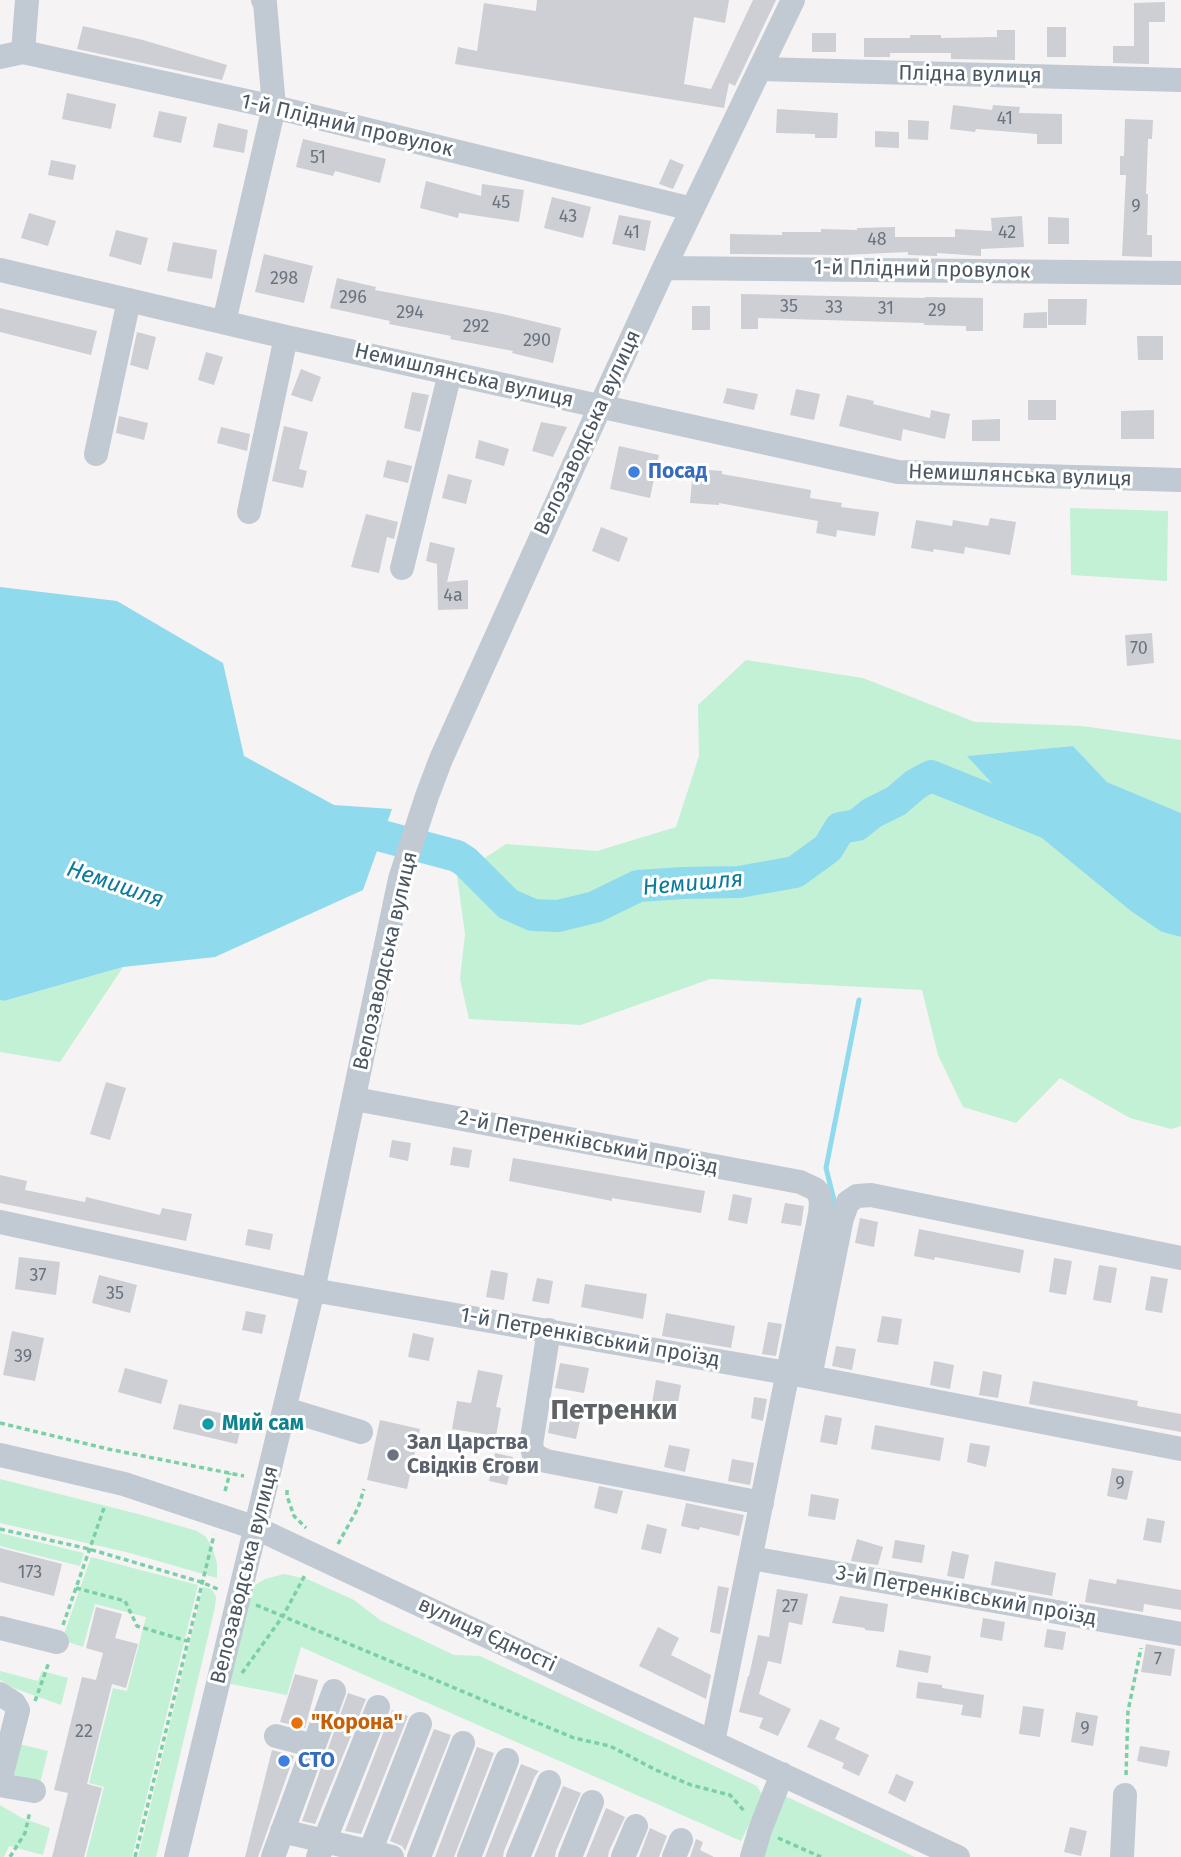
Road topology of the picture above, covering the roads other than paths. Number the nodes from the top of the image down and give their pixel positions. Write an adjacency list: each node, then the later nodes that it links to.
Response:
1 (27, 0): 4 (street)
2 (263, 0): 7 (street)
3 (793, 0): 5 (street, Велозаводська вулиця)
4 (11, 55): 7 (street, 1-й Плідний провулок)
5 (760, 69): 6 (street, Плідна вулиця); 8 (street, Велозаводська вулиця)
6 (1181, 80)
7 (274, 107): 8 (street, 1-й Плідний провулок); 13 (street)
8 (692, 209): 9 (street, Велозаводська вулиця)
9 (664, 268): 11 (street, 1-й Плідний провулок); 16 (street, Велозаводська вулиця)
10 (0, 270): 12 (street, Немишлянська вулиця)
11 (1181, 272)
12 (129, 300): 13 (street, Немишлянська вулиця); 17 (street)
13 (224, 322): 14 (street, Немишлянська вулиця)
14 (286, 337): 15 (street, Немишлянська вулиця); 19 (street)
15 (450, 373): 16 (street, Немишлянська вулиця); 20 (street)
16 (600, 407): 18 (street, Немишлянська вулиця); 21 (street, Велозаводська вулиця)
17 (96, 454)
18 (1181, 480)
19 (249, 512)
20 (402, 568)
21 (355, 1099): 22 (street, 2-й Петренківський проїзд); 25 (street, Велозаводська вулиця)
22 (835, 1198): 24 (street, 2-й Петренківський проїзд); 27 (street)
23 (0, 1222): 25 (street, 1-й Петренківський проїзд)
24 (1181, 1258)
25 (313, 1290): 26 (street, 1-й Петренківський проїзд); 28 (street, Велозаводська вулиця)
26 (550, 1330): 27 (street, 1-й Петренківський проїзд); 32 (street)
27 (799, 1375): 30 (street, 1-й Петренківський проїзд); 32 (street)
28 (285, 1409): 29 (street); 33 (street, Велозаводська вулиця)
29 (361, 1432)
30 (1181, 1449)
31 (0, 1455): 33 (street, вулиця Єдності)
32 (762, 1503): 34 (street)
33 (256, 1528): 43 (street, вулиця Єдності); 57 (street, Велозаводська вулиця)
34 (751, 1558): 36 (street, 3-й Петренківський проїзд); 43 (street)
35 (0, 1628): 37 (street)
36 (1181, 1634)
37 (57, 1642)
38 (334, 1691): 45 (street)
39 (0, 1694): 49 (street)
40 (378, 1707): 55 (street)
41 (420, 1724): 56 (street)
42 (276, 1736): 45 (street)
43 (713, 1742): 47 (street, вулиця Єдності)
44 (463, 1743): 59 (street)
45 (314, 1746): 54 (street)
46 (507, 1760): 60 (street)
47 (782, 1774): 64 (street); 65 (street, вулиця Єдності)
48 (549, 1782): 61 (street)
49 (0, 1783): 51 (street)
50 (1125, 1795): 66 (street)
51 (32, 1801)
52 (592, 1802): 62 (street)
53 (636, 1826): 63 (street)
54 (282, 1831): 55 (street); 58 (street)
55 (321, 1849): 56 (street)
56 (377, 1855)
57 (176, 1857)
58 (273, 1857)
59 (419, 1857)
60 (469, 1857)
61 (519, 1857)
62 (569, 1857)
63 (623, 1857)
64 (752, 1857)
65 (958, 1857)
66 (1122, 1857)

